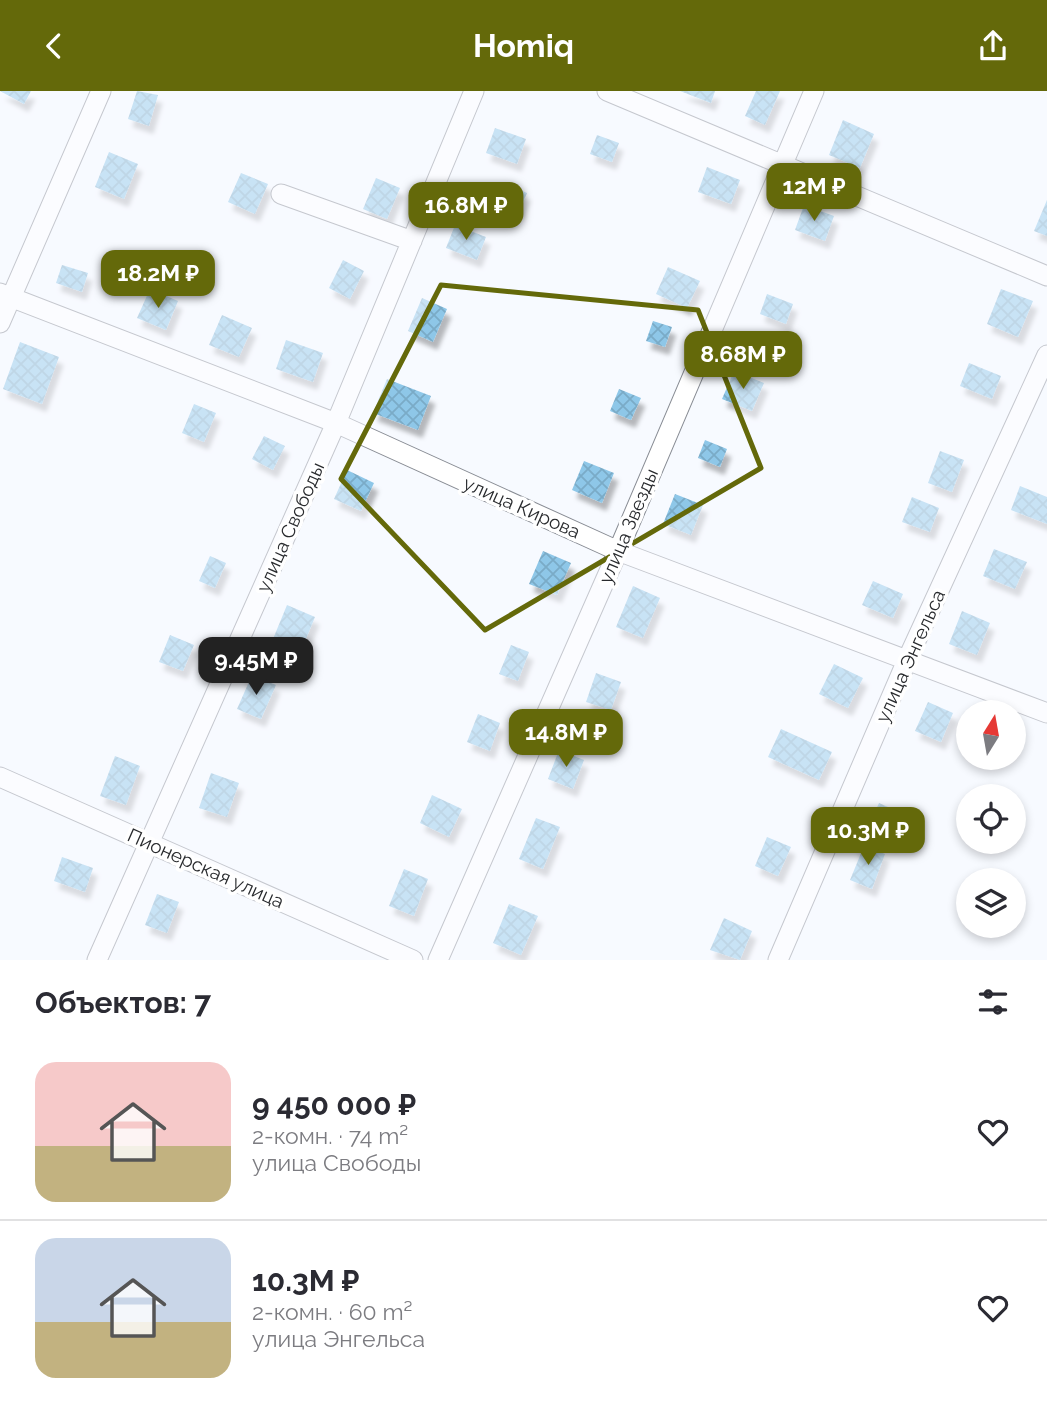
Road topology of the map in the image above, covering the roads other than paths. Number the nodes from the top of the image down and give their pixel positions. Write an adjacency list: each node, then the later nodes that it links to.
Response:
1 (474, 91): 7 (street, улица Свободы)
2 (607, 91): 5 (street)
3 (814, 91): 5 (street, улица Звезды)
4 (94, 93): 9 (street)
5 (783, 163): 8 (street); 13 (street, улица Звезды)
6 (281, 194): 7 (street)
7 (412, 241): 12 (street, улица Свободы)
8 (1047, 276)
9 (5, 295): 10 (street); 12 (street, улица Кирова)
10 (0, 323)
11 (1047, 355): 14 (street, улица Энгельса)
12 (336, 423): 13 (street, улица Кирова); 17 (street, улица Свободы)
13 (618, 551): 14 (street, улица Кирова); 20 (street, улица Звезды)
14 (908, 658): 15 (street, улица Кирова); 21 (street, улица Энгельса)
15 (1047, 713)
16 (0, 777): 17 (street, Пионерская улица)
17 (150, 843): 18 (street, улица Свободы); 19 (street, Пионерская улица)
18 (97, 960)
19 (412, 960)
20 (438, 960)
21 (778, 960)

